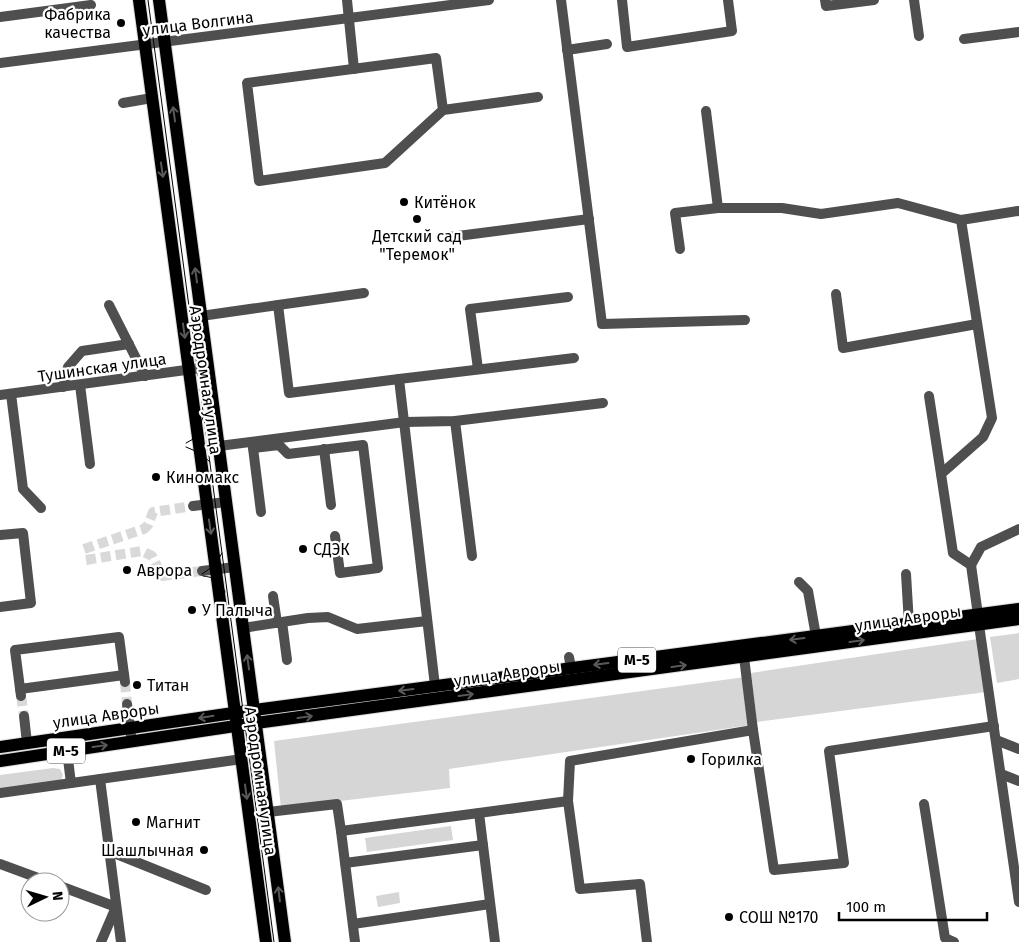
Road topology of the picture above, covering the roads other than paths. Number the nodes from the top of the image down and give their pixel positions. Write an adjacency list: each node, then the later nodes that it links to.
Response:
1 (139, 0): 19 (main road, Аэродромная улица)
2 (159, 0): 17 (main road, Аэродромная улица)
3 (347, 0): 13 (street)
4 (489, 0): 13 (street, улица Волгина)
5 (560, 0): 20 (street)
6 (622, 0): 7 (street)
7 (728, 0)
8 (825, 0): 9 (street)
9 (874, 0)
10 (914, 0): 15 (street)
11 (91, 5): 12 (street)
12 (0, 17)
13 (349, 18): 17 (street, улица Волгина); 22 (street)
14 (1019, 32): 16 (street)
15 (919, 36)
16 (964, 39)
17 (164, 42): 19 (street, улица Волгина); 39 (main road, Аэродромная улица, one-way to 17)
18 (607, 44): 20 (street)
19 (145, 45): 21 (street, улица Волгина); 24 (main road, Аэродромная улица)
20 (567, 50): 30 (street)
21 (0, 64)
22 (354, 69): 26 (street); 26 (street)
23 (538, 97): 26 (street)
24 (152, 98): 25 (street); 46 (main road, Аэродромная улица, one-way to 46)
25 (123, 103)
26 (443, 110)
27 (706, 111): 28 (street)
28 (718, 208): 31 (street); 33 (street)
29 (1018, 211): 31 (street)
30 (588, 219): 32 (street); 40 (street)
31 (960, 220): 41 (street)
32 (450, 237)
33 (680, 248)
34 (364, 293): 38 (street)
35 (836, 294): 41 (street)
36 (568, 297): 45 (street)
37 (110, 305): 42 (street)
38 (278, 305): 39 (street); 48 (street)
39 (201, 316): 44 (main road, Аэродромная улица)
40 (745, 320)
41 (977, 324): 61 (street)
42 (129, 344): 47 (street); 50 (street)
43 (574, 358): 45 (street)
44 (208, 368): 46 (street, Тушинская улица); 58 (main road, Аэродромная улица)
45 (478, 369): 48 (street)
46 (189, 370): 47 (street, Тушинская улица); 63 (main road, Аэродромная улица)
47 (145, 376): 49 (street, Тушинская улица)
48 (399, 379): 56 (street)
49 (80, 385): 50 (street, Тушинская улица); 60 (street)
50 (63, 387): 51 (street, Тушинская улица)
51 (11, 394): 52 (street, Тушинская улица); 66 (street)
52 (0, 395)
53 (930, 396): 61 (street)
54 (603, 403): 55 (street)
55 (455, 421): 56 (street); 71 (street)
56 (405, 422): 57 (street); 83 (street)
57 (252, 445): 58 (street); 59 (street); 67 (street)
58 (219, 446): 62 (main road, Аэродромная улица)
59 (324, 449): 64 (street); 70 (street)
60 (90, 464)
61 (941, 474): 72 (street)
62 (226, 502): 63 (street); 73 (main road, Аэродромная улица)
63 (207, 504): 65 (street); 74 (main road, Аэродромная улица, one-way to 74)
64 (331, 505)
65 (194, 506)
66 (41, 508)
67 (261, 512)
68 (1019, 529): 72 (street)
69 (0, 535): 79 (street)
70 (335, 536)
71 (472, 556)
72 (971, 565): 82 (street)
73 (235, 567): 74 (street); 86 (main road, Аэродромная улица)
74 (216, 570): 75 (street); 94 (main road, Аэродромная улица)
75 (202, 571)
76 (906, 574): 85 (street)
77 (799, 582): 87 (street)
78 (274, 596): 84 (street)
79 (0, 607)
80 (1019, 609): 82 (main road, улица Авроры / М-5)
81 (1019, 619): 82 (main road, улица Авроры / М-5)
82 (978, 620): 85 (main road, улица Авроры / М-5); 88 (main road, улица Авроры / М-5, one-way to 82); 98 (street)
83 (427, 621): 84 (street); 90 (street)
84 (279, 622): 86 (street); 89 (street)
85 (909, 624): 87 (main road, улица Авроры / М-5)
86 (244, 628): 93 (main road, Аэродромная улица, one-way to 86)
87 (816, 636): 90 (main road, улица Авроры / М-5, one-way to 90)
88 (744, 657): 96 (main road, улица Авроры / М-5, one-way to 88); 100 (street)
89 (287, 660)
90 (435, 686): 93 (main road, улица Авроры / М-5, one-way to 93)
91 (20, 692): 91 (street)
92 (127, 704): 99 (street)
93 (254, 710): 94 (main road, улица Авроры / М-5); 96 (main road, Аэродромная улица)
94 (235, 712): 97 (main road, Аэродромная улица); 99 (main road, улица Авроры / М-5, one-way to 99)
95 (24, 716): 103 (street)
96 (256, 723): 97 (main road, улица Авроры / М-5); 116 (main road, Аэродромная улица)
97 (237, 726): 102 (main road, улица Авроры / М-5); 107 (main road, Аэродромная улица)
98 (994, 726): 100 (street); 101 (street)
99 (130, 728): 102 (street); 103 (main road, улица Авроры / М-5)
100 (753, 730): 114 (street)
101 (996, 740): 105 (street); 109 (street)
102 (132, 741): 106 (main road, улица Авроры / М-5, one-way to 102)
103 (27, 743): 104 (main road, улица Авроры / М-5)
104 (0, 747)
105 (1019, 749)
106 (67, 751): 108 (main road, улица Авроры / М-5); 112 (street)
107 (242, 758): 110 (street); 133 (main road, Аэродромная улица, one-way to 133)
108 (0, 761)
109 (1001, 774): 111 (street); 121 (street)
110 (100, 779): 112 (street); 120 (street)
111 (1019, 781)
112 (71, 783): 113 (street)
113 (0, 793)
114 (568, 801): 117 (street); 137 (street)
115 (924, 804): 138 (street)
116 (268, 812): 118 (street); 134 (main road, Аэродромная улица, one-way to 116)
117 (479, 813): 118 (street); 119 (street)
118 (341, 831): 122 (street)
119 (482, 845): 122 (street); 128 (street)
120 (109, 850): 126 (street); 129 (street)
121 (1016, 851): 127 (street)
122 (345, 863): 130 (street)
123 (0, 864): 124 (street)
124 (22, 872)
125 (70, 890): 129 (street)
126 (206, 890)
127 (1019, 902)
128 (490, 904): 130 (street); 136 (street)
129 (116, 907): 131 (street); 132 (street)
130 (353, 924): 135 (street)
131 (101, 942)
132 (121, 942)
133 (266, 942)
134 (285, 942)
135 (355, 942)
136 (495, 942)
137 (646, 942)
138 (954, 942)

